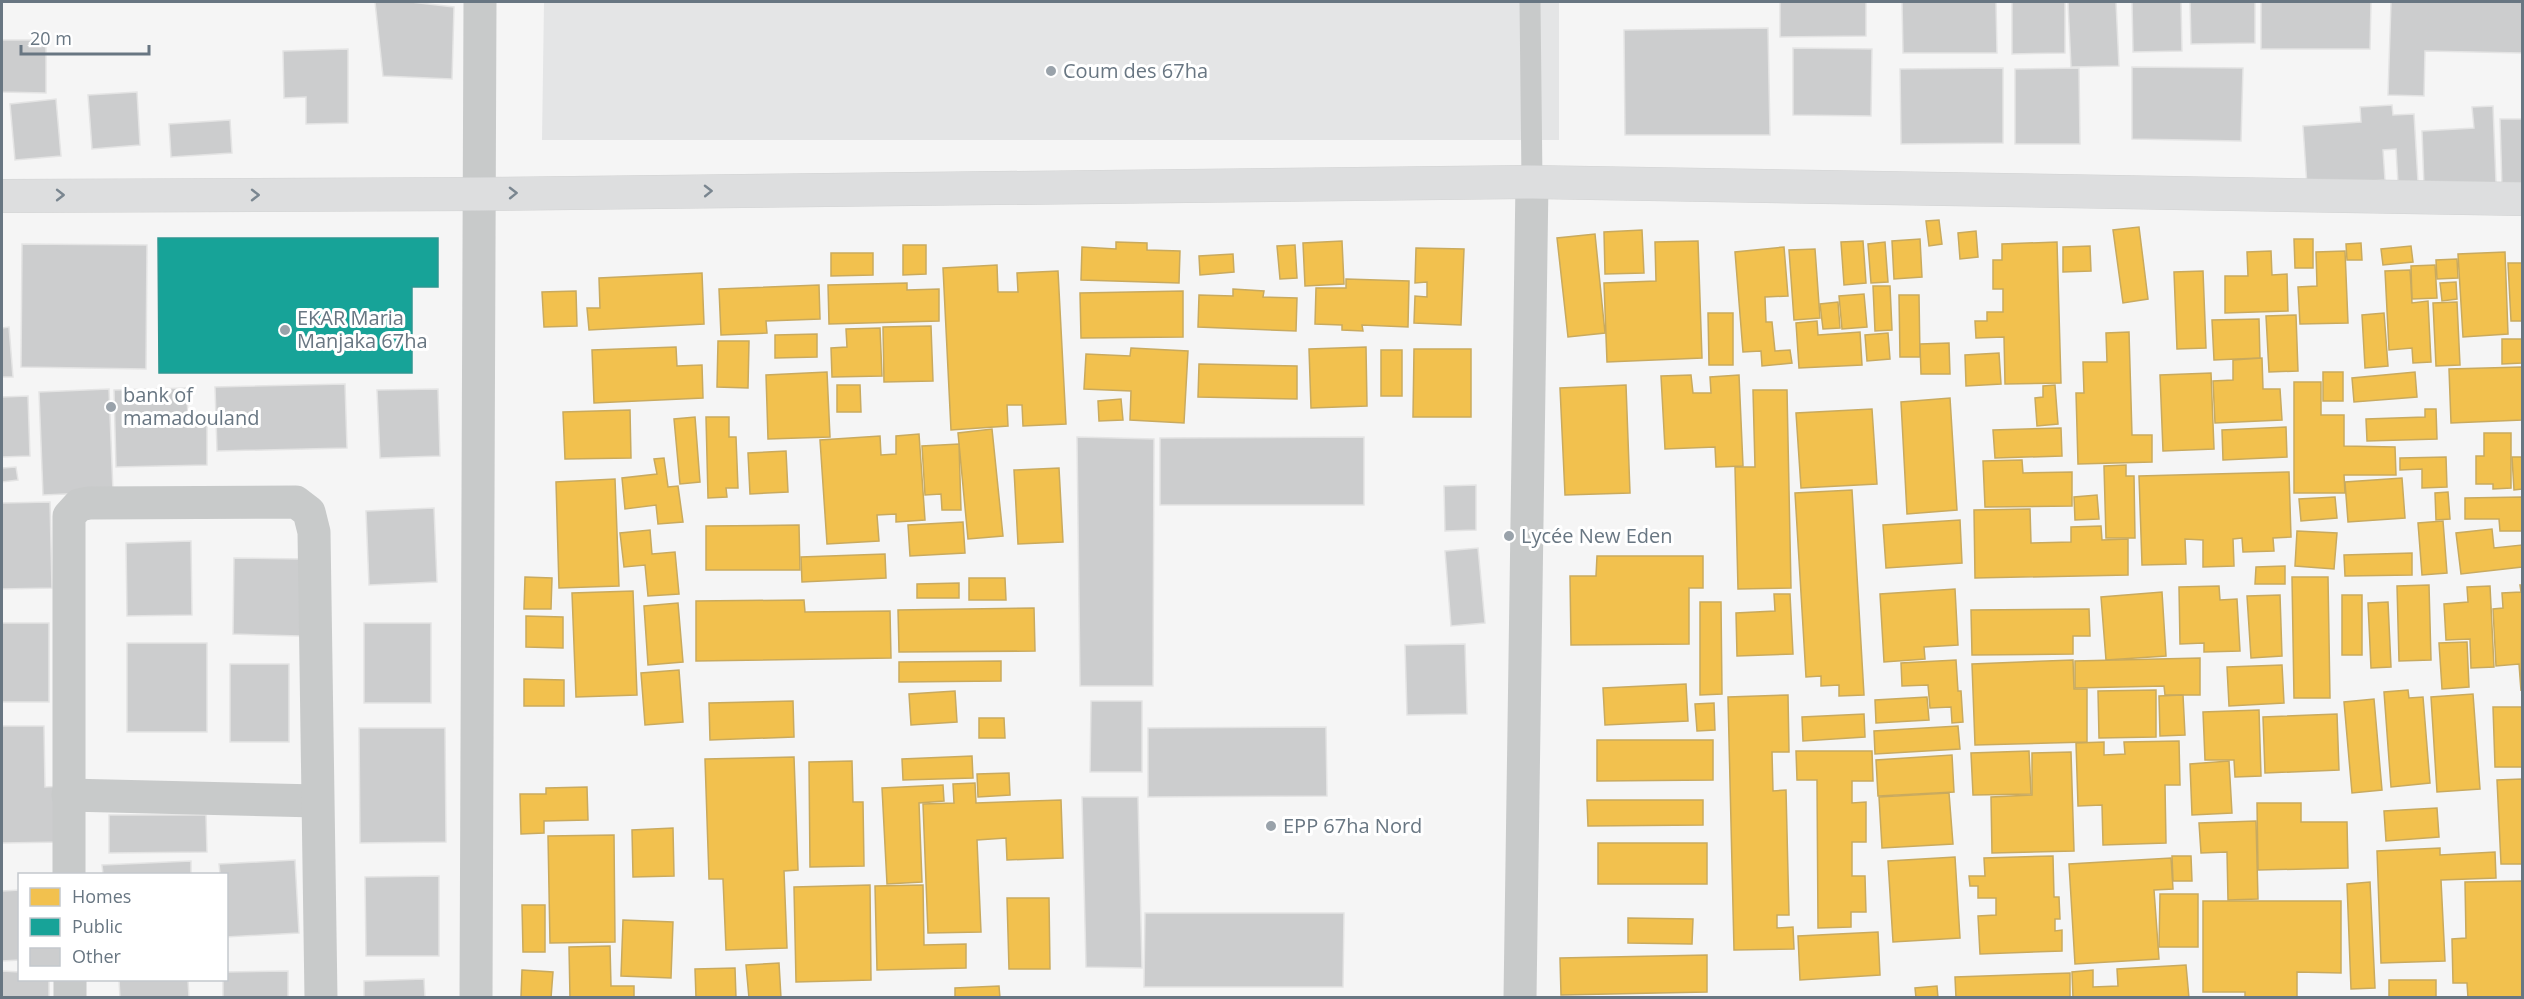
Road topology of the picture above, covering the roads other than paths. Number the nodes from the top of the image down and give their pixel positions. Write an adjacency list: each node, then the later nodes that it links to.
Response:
1 (480, 2): 4 (street)
2 (1530, 2): 3 (lane)
3 (1532, 182): 4 (main road, one-way to 3); 6 (main road); 14 (street)
4 (479, 194): 5 (main road, one-way to 4); 13 (street)
5 (2, 195)
6 (2523, 199)
7 (68, 795): 8 (street); 8 (street); 9 (street)
8 (317, 801): 12 (street)
9 (69, 873)
10 (70, 981): 11 (street)
11 (70, 998)
12 (321, 998)
13 (476, 998)
14 (1520, 998)

